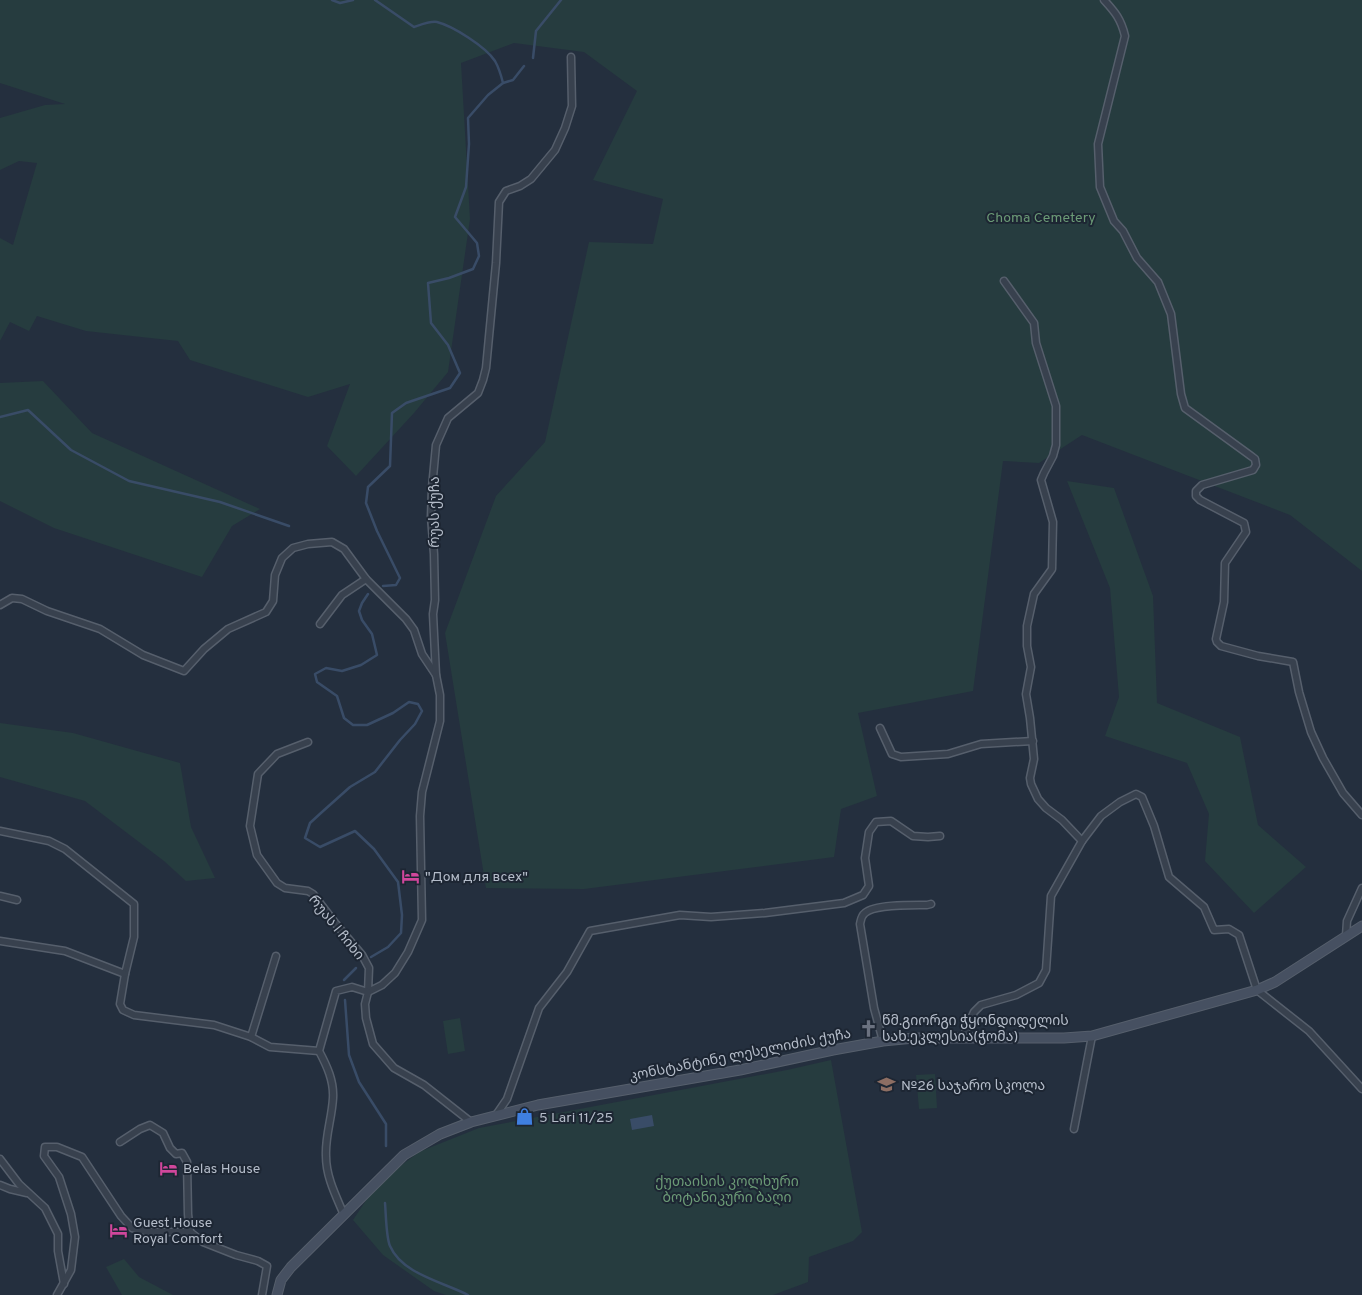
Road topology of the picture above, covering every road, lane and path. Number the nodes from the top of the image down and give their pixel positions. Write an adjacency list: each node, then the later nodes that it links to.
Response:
1 (1104, 0): 11 (street)
2 (571, 57): 7 (street, რუას ქუჩა)
3 (1004, 282): 9 (street)
4 (366, 579): 5 (street); 6 (street); 7 (street)
5 (0, 605)
6 (320, 624)
7 (436, 675): 25 (street, რუას ქუჩა)
8 (880, 728): 9 (street)
9 (1033, 741): 14 (street)
10 (308, 742): 25 (street, რუას I ჩიხი)
11 (1362, 815)
12 (0, 831): 23 (street)
13 (940, 836): 32 (street)
14 (1082, 841): 24 (street); 28 (street)
15 (1362, 888): 20 (street)
16 (0, 896): 17 (street)
17 (17, 900)
18 (931, 904): 29 (street)
19 (1362, 926): 20 (main road, კონსტანტინე ლესელიძის ქუჩა)
20 (1346, 936): 24 (main road, კონსტანტინე ლესელიძის ქუჩა)
21 (0, 941): 23 (street)
22 (276, 956): 27 (street)
23 (125, 974): 27 (street)
24 (1257, 990): 26 (main road, კონსტანტინე ლესელიძის ქუჩა); 31 (street)
25 (368, 992): 30 (street); 33 (street, რუას I ჩიხი)
26 (1092, 1036): 28 (main road, კონსტანტინე ლესელიძის ქუჩა); 34 (street)
27 (251, 1037): 30 (street)
28 (963, 1037): 29 (main road, კონსტანტინე ლესელიძის ქუჩა)
29 (883, 1041): 32 (main road, კონსტანტინე ლესელიძის ქუჩა)
30 (319, 1051): 39 (street)
31 (1362, 1089)
32 (496, 1115): 33 (main road, კონსტანტინე ლესელიძის ქუჩა)
33 (471, 1122): 39 (main road, კონსტანტინე ლესელიძის ქუჩა)
34 (1074, 1129)
35 (120, 1142): 40 (street)
36 (0, 1159): 38 (street)
37 (0, 1185): 38 (street)
38 (28, 1193): 41 (street)
39 (344, 1215): 44 (main road, კონსტანტინე ლესელიძის ქუჩა)
40 (190, 1232): 41 (street); 43 (street)
41 (64, 1284): 42 (street)
42 (57, 1295)
43 (262, 1295)
44 (277, 1295)

